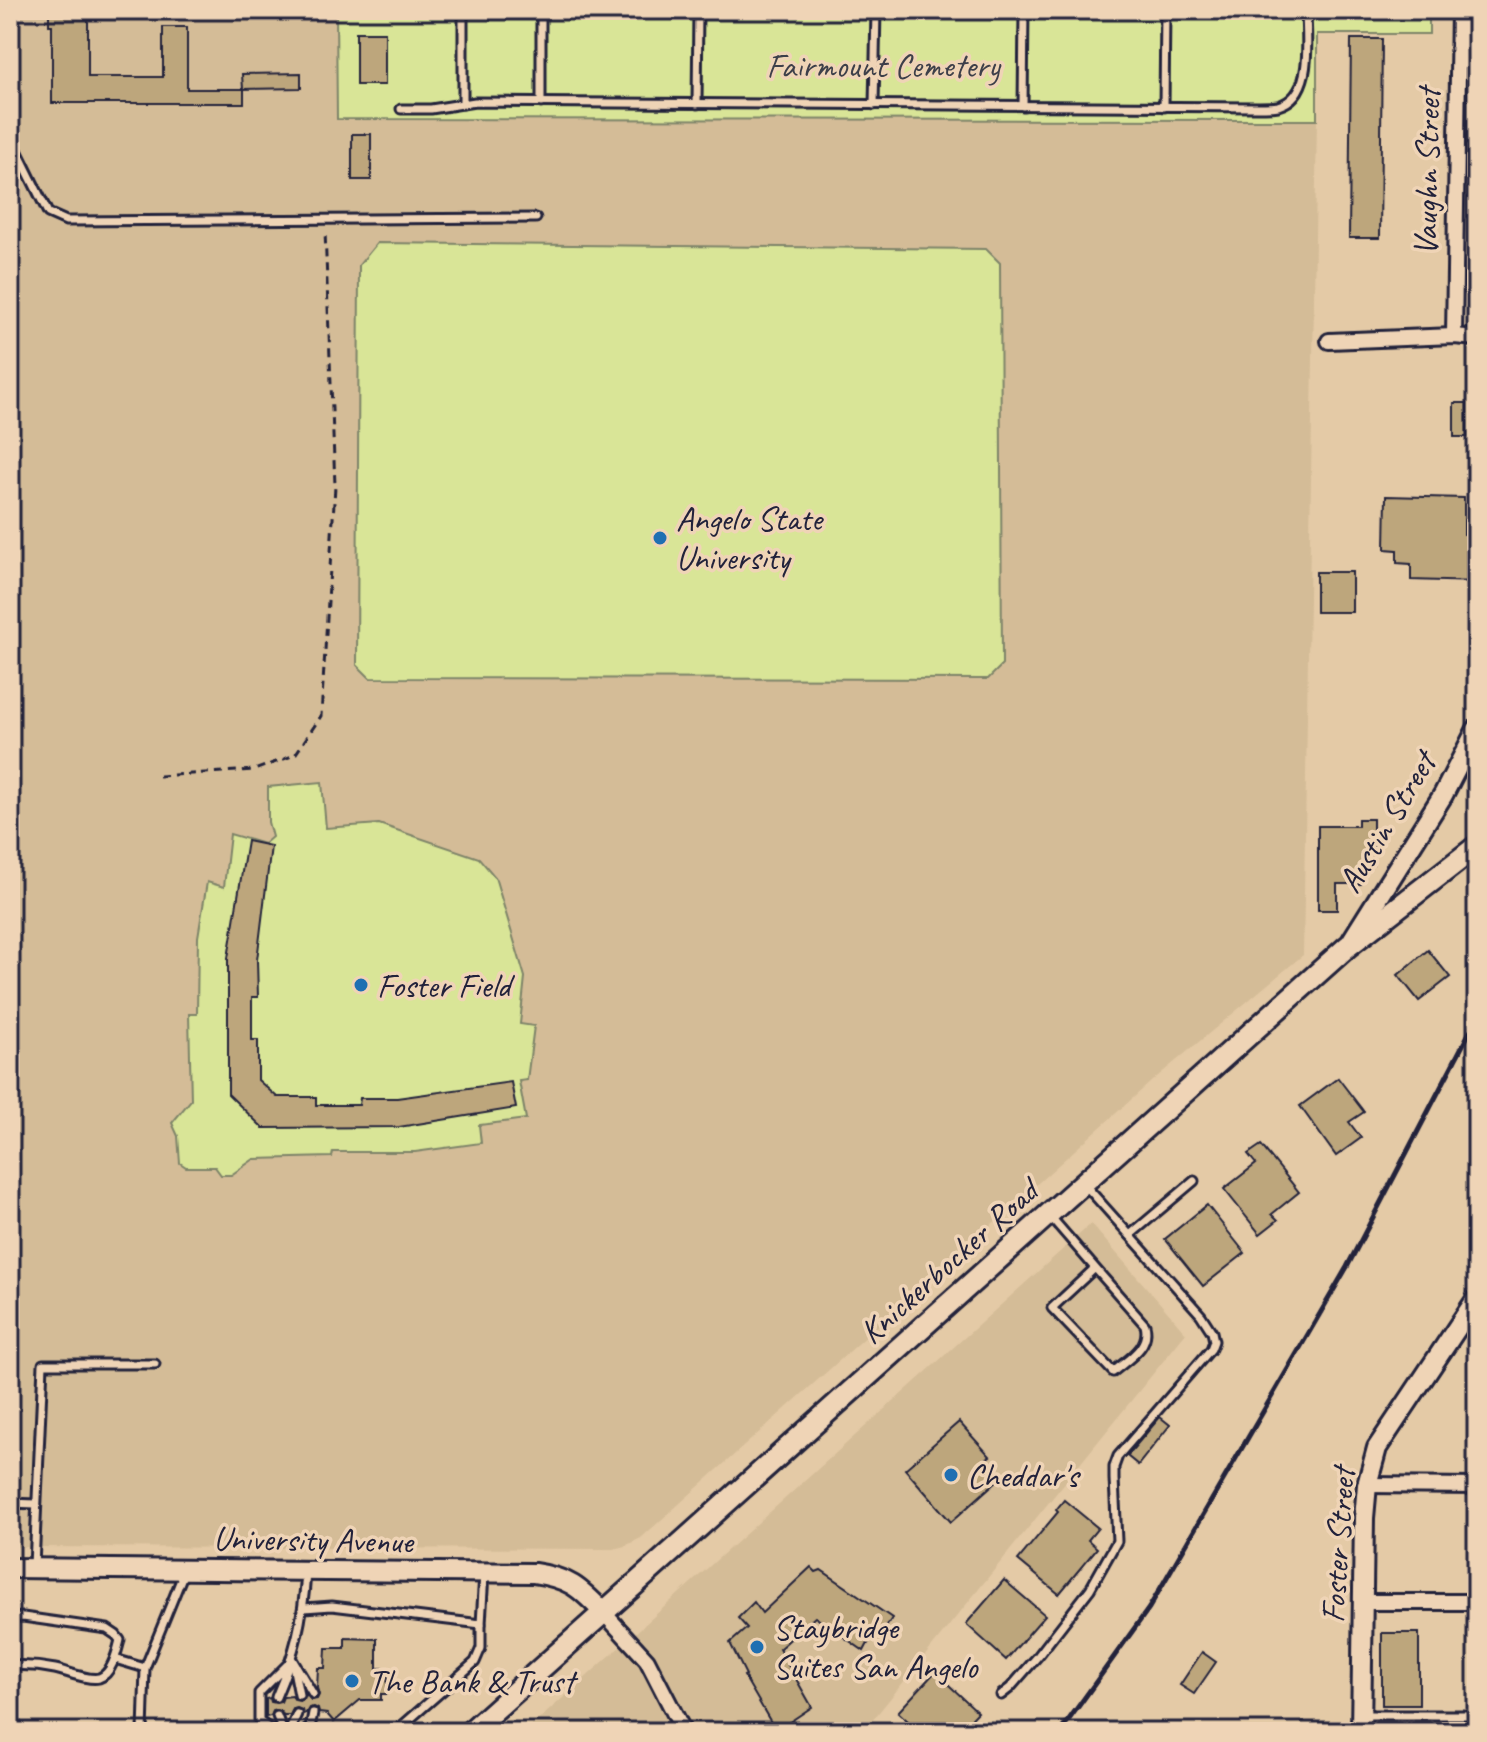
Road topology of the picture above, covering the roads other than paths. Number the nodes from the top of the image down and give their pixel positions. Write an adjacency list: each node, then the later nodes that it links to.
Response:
1 (463, 10): 10 (lane)
2 (541, 10): 9 (lane)
3 (698, 10): 11 (lane)
4 (876, 10): 12 (lane)
5 (1024, 10): 13 (lane)
6 (1165, 10): 14 (lane)
7 (1306, 10): 14 (lane)
8 (1459, 10): 18 (street, Vaughn Street)
9 (541, 103): 10 (lane); 11 (lane)
10 (463, 104): 15 (lane)
11 (697, 104): 12 (lane)
12 (874, 105): 13 (lane)
13 (1023, 106): 14 (lane)
14 (1164, 107)
15 (401, 109)
16 (10, 136): 17 (lane)
17 (536, 218)
18 (1454, 336): 19 (street); 20 (street)
19 (1477, 338)
20 (1329, 341)
21 (1477, 729): 23 (street, Austin Street)
22 (1477, 846): 23 (main road, Knickerbocker Road)
23 (1347, 947): 25 (main road, Knickerbocker Road)
24 (1194, 1181): 27 (lane)
25 (1084, 1183): 26 (main road, Knickerbocker Road); 27 (lane)
26 (1049, 1214): 28 (lane); 43 (main road, Knickerbocker Road)
27 (1130, 1235): 52 (lane)
28 (1095, 1268): 28 (lane)
29 (1477, 1298): 31 (street, Foster Street)
30 (155, 1364): 34 (lane)
31 (1367, 1485): 32 (street); 40 (street, Foster Street)
32 (1477, 1486)
33 (10, 1503): 34 (lane)
34 (36, 1504): 36 (lane)
35 (10, 1568): 36 (street, University Avenue)
36 (34, 1568): 37 (street, University Avenue)
37 (185, 1570): 38 (street, University Avenue); 49 (lane)
38 (306, 1571): 39 (street, University Avenue); 42 (lane)
39 (484, 1573): 43 (street, University Avenue); 45 (lane)
40 (1362, 1602): 41 (street); 58 (street, Foster Street)
41 (1477, 1602)
42 (304, 1608): 45 (lane); 47 (lane)
43 (603, 1612): 65 (main road, Knickerbocker Road); 66 (street)
44 (10, 1618): 46 (lane)
45 (481, 1624): 64 (lane)
46 (115, 1659): 48 (lane); 49 (lane)
47 (292, 1659): 50 (lane); 51 (lane); 53 (lane); 60 (lane)
48 (10, 1666)
49 (145, 1668): 59 (lane)
50 (313, 1694)
51 (299, 1695)
52 (1001, 1695)
53 (276, 1697)
54 (313, 1713): 63 (lane)
55 (297, 1714): 62 (lane)
56 (1477, 1715): 58 (lane)
57 (277, 1716): 61 (lane)
58 (1361, 1723)
59 (143, 1732)
60 (274, 1732)
61 (283, 1732)
62 (289, 1732)
63 (303, 1732)
64 (395, 1732)
65 (470, 1732)
66 (684, 1732)

